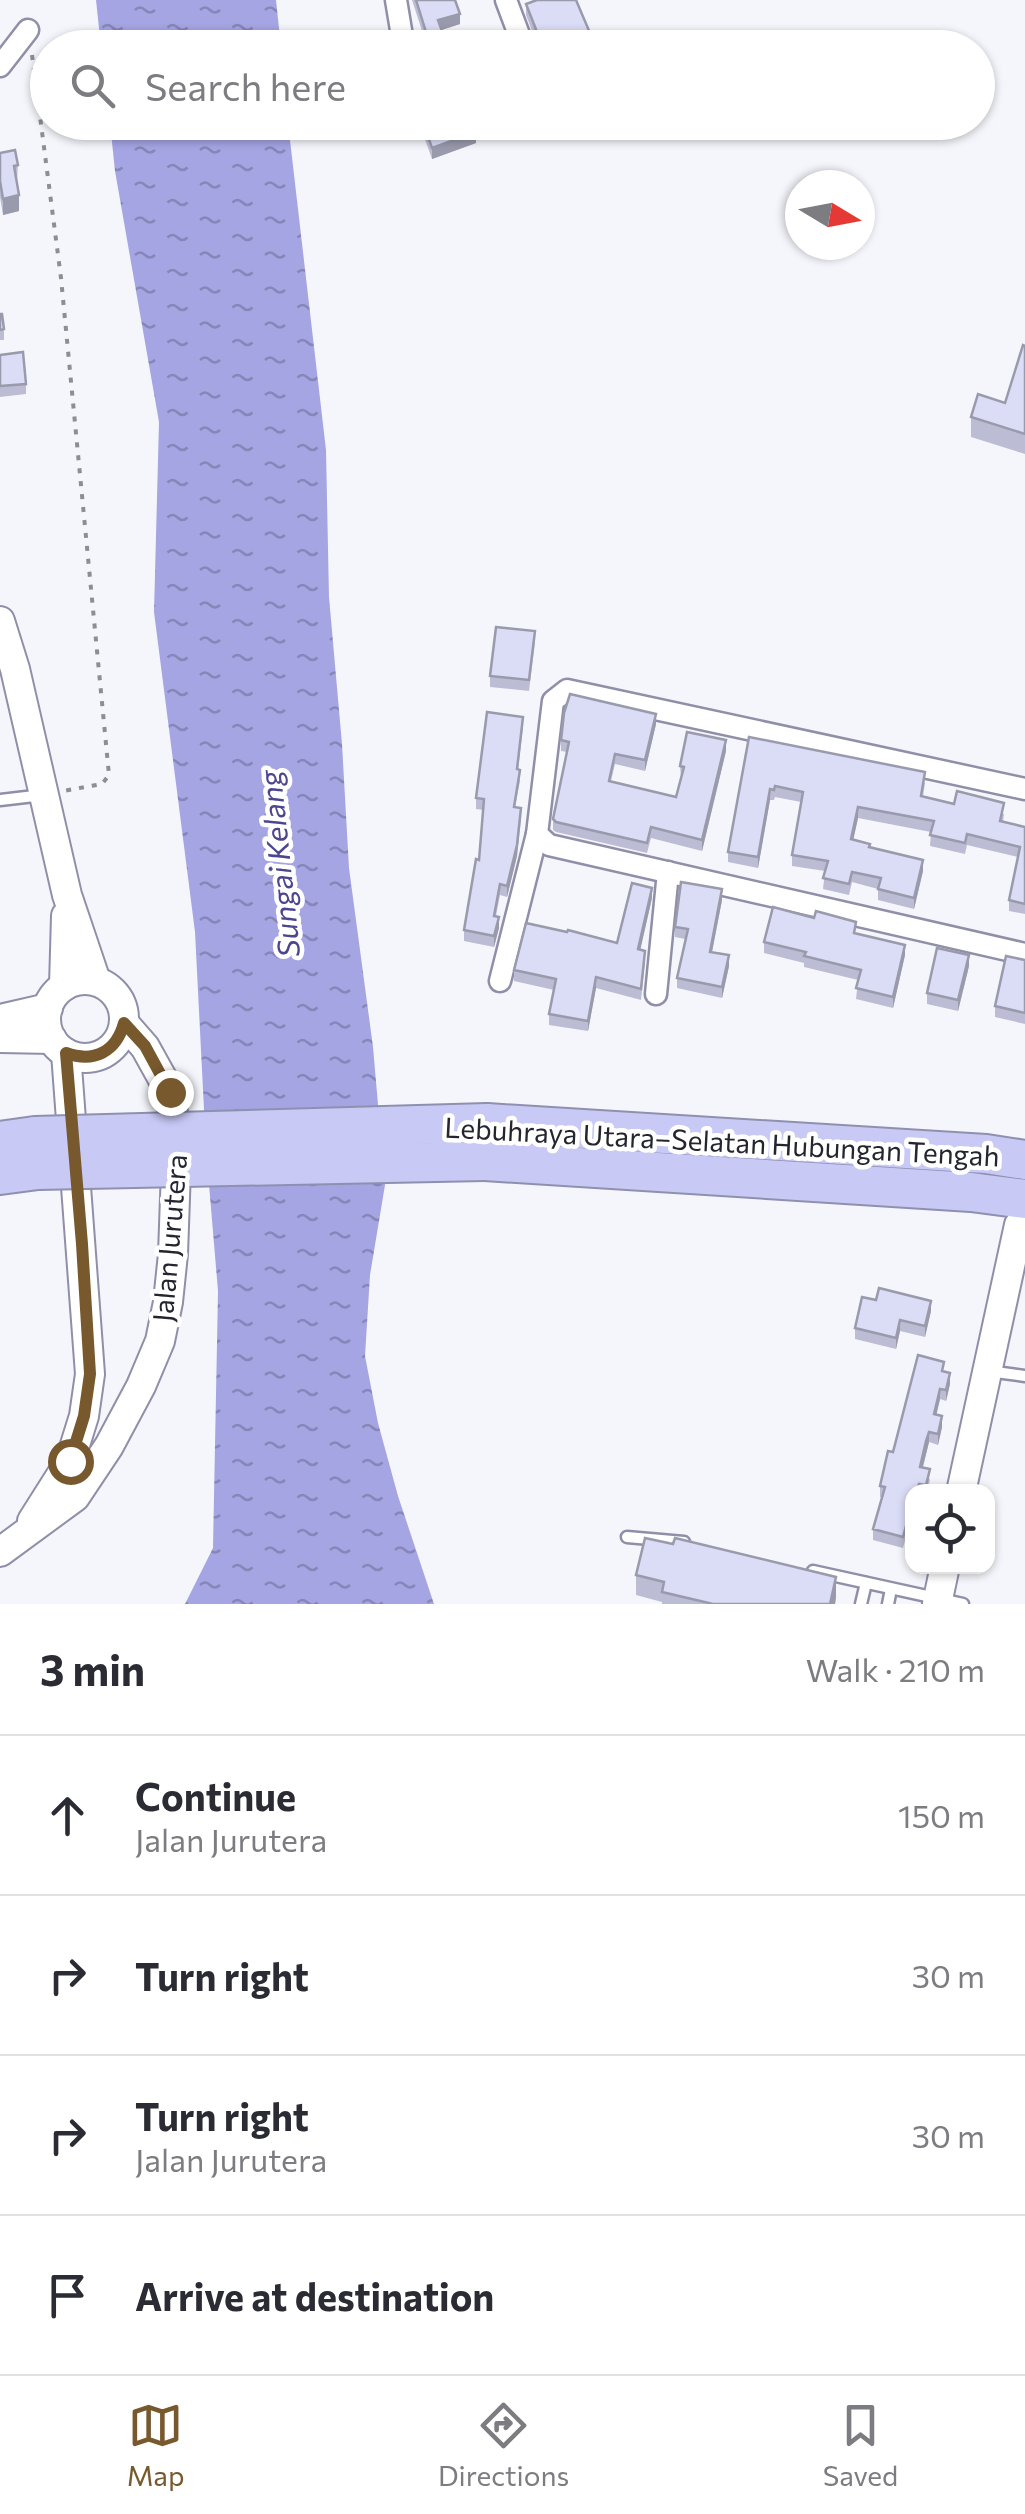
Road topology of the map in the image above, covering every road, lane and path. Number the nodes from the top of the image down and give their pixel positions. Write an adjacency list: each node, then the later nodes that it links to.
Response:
1 (396, 0): 4 (street)
2 (506, 0): 5 (street)
3 (28, 30): 6 (path); 7 (street)
4 (401, 30)
5 (517, 30)
6 (30, 45)
7 (0, 66)
8 (43, 140): 11 (path)
9 (0, 620): 11 (street)
10 (1025, 789): 13 (street)
11 (44, 795): 12 (lane); 15 (street)
12 (0, 800)
13 (537, 834): 14 (street); 18 (street)
14 (668, 872): 16 (street); 19 (street)
15 (66, 895): 17 (street); 20 (street)
16 (1025, 954)
17 (96, 981): 20 (street); 22 (street)
18 (500, 981)
19 (656, 994)
20 (56, 997): 21 (street); 24 (street)
21 (0, 1019)
22 (124, 1023): 24 (street); 34 (street, Jalan Jurutera)
23 (0, 1038): 24 (street)
24 (59, 1046): 34 (street, Jalan Jurutera)
25 (24, 1149): 26 (highway, Lebuhraya Utara–Selatan Hubungan Tengah, bridge); 27 (highway, Lebuhraya Utara–Selatan Hubungan Tengah); 28 (highway, Lebuhraya Utara–Selatan Hubungan Tengah, bridge)
26 (1025, 1160)
27 (0, 1175)
28 (1022, 1212): 29 (street)
29 (987, 1370): 30 (lane); 31 (street)
30 (1025, 1376)
31 (963, 1484)
32 (627, 1537): 33 (lane)
33 (696, 1544)
34 (10, 1545)
35 (809, 1570): 37 (lane)
36 (945, 1574): 39 (street)
37 (866, 1583): 38 (lane); 40 (lane)
38 (891, 1589): 39 (lane); 41 (lane)
39 (949, 1602)
40 (861, 1604)
41 (888, 1604)

